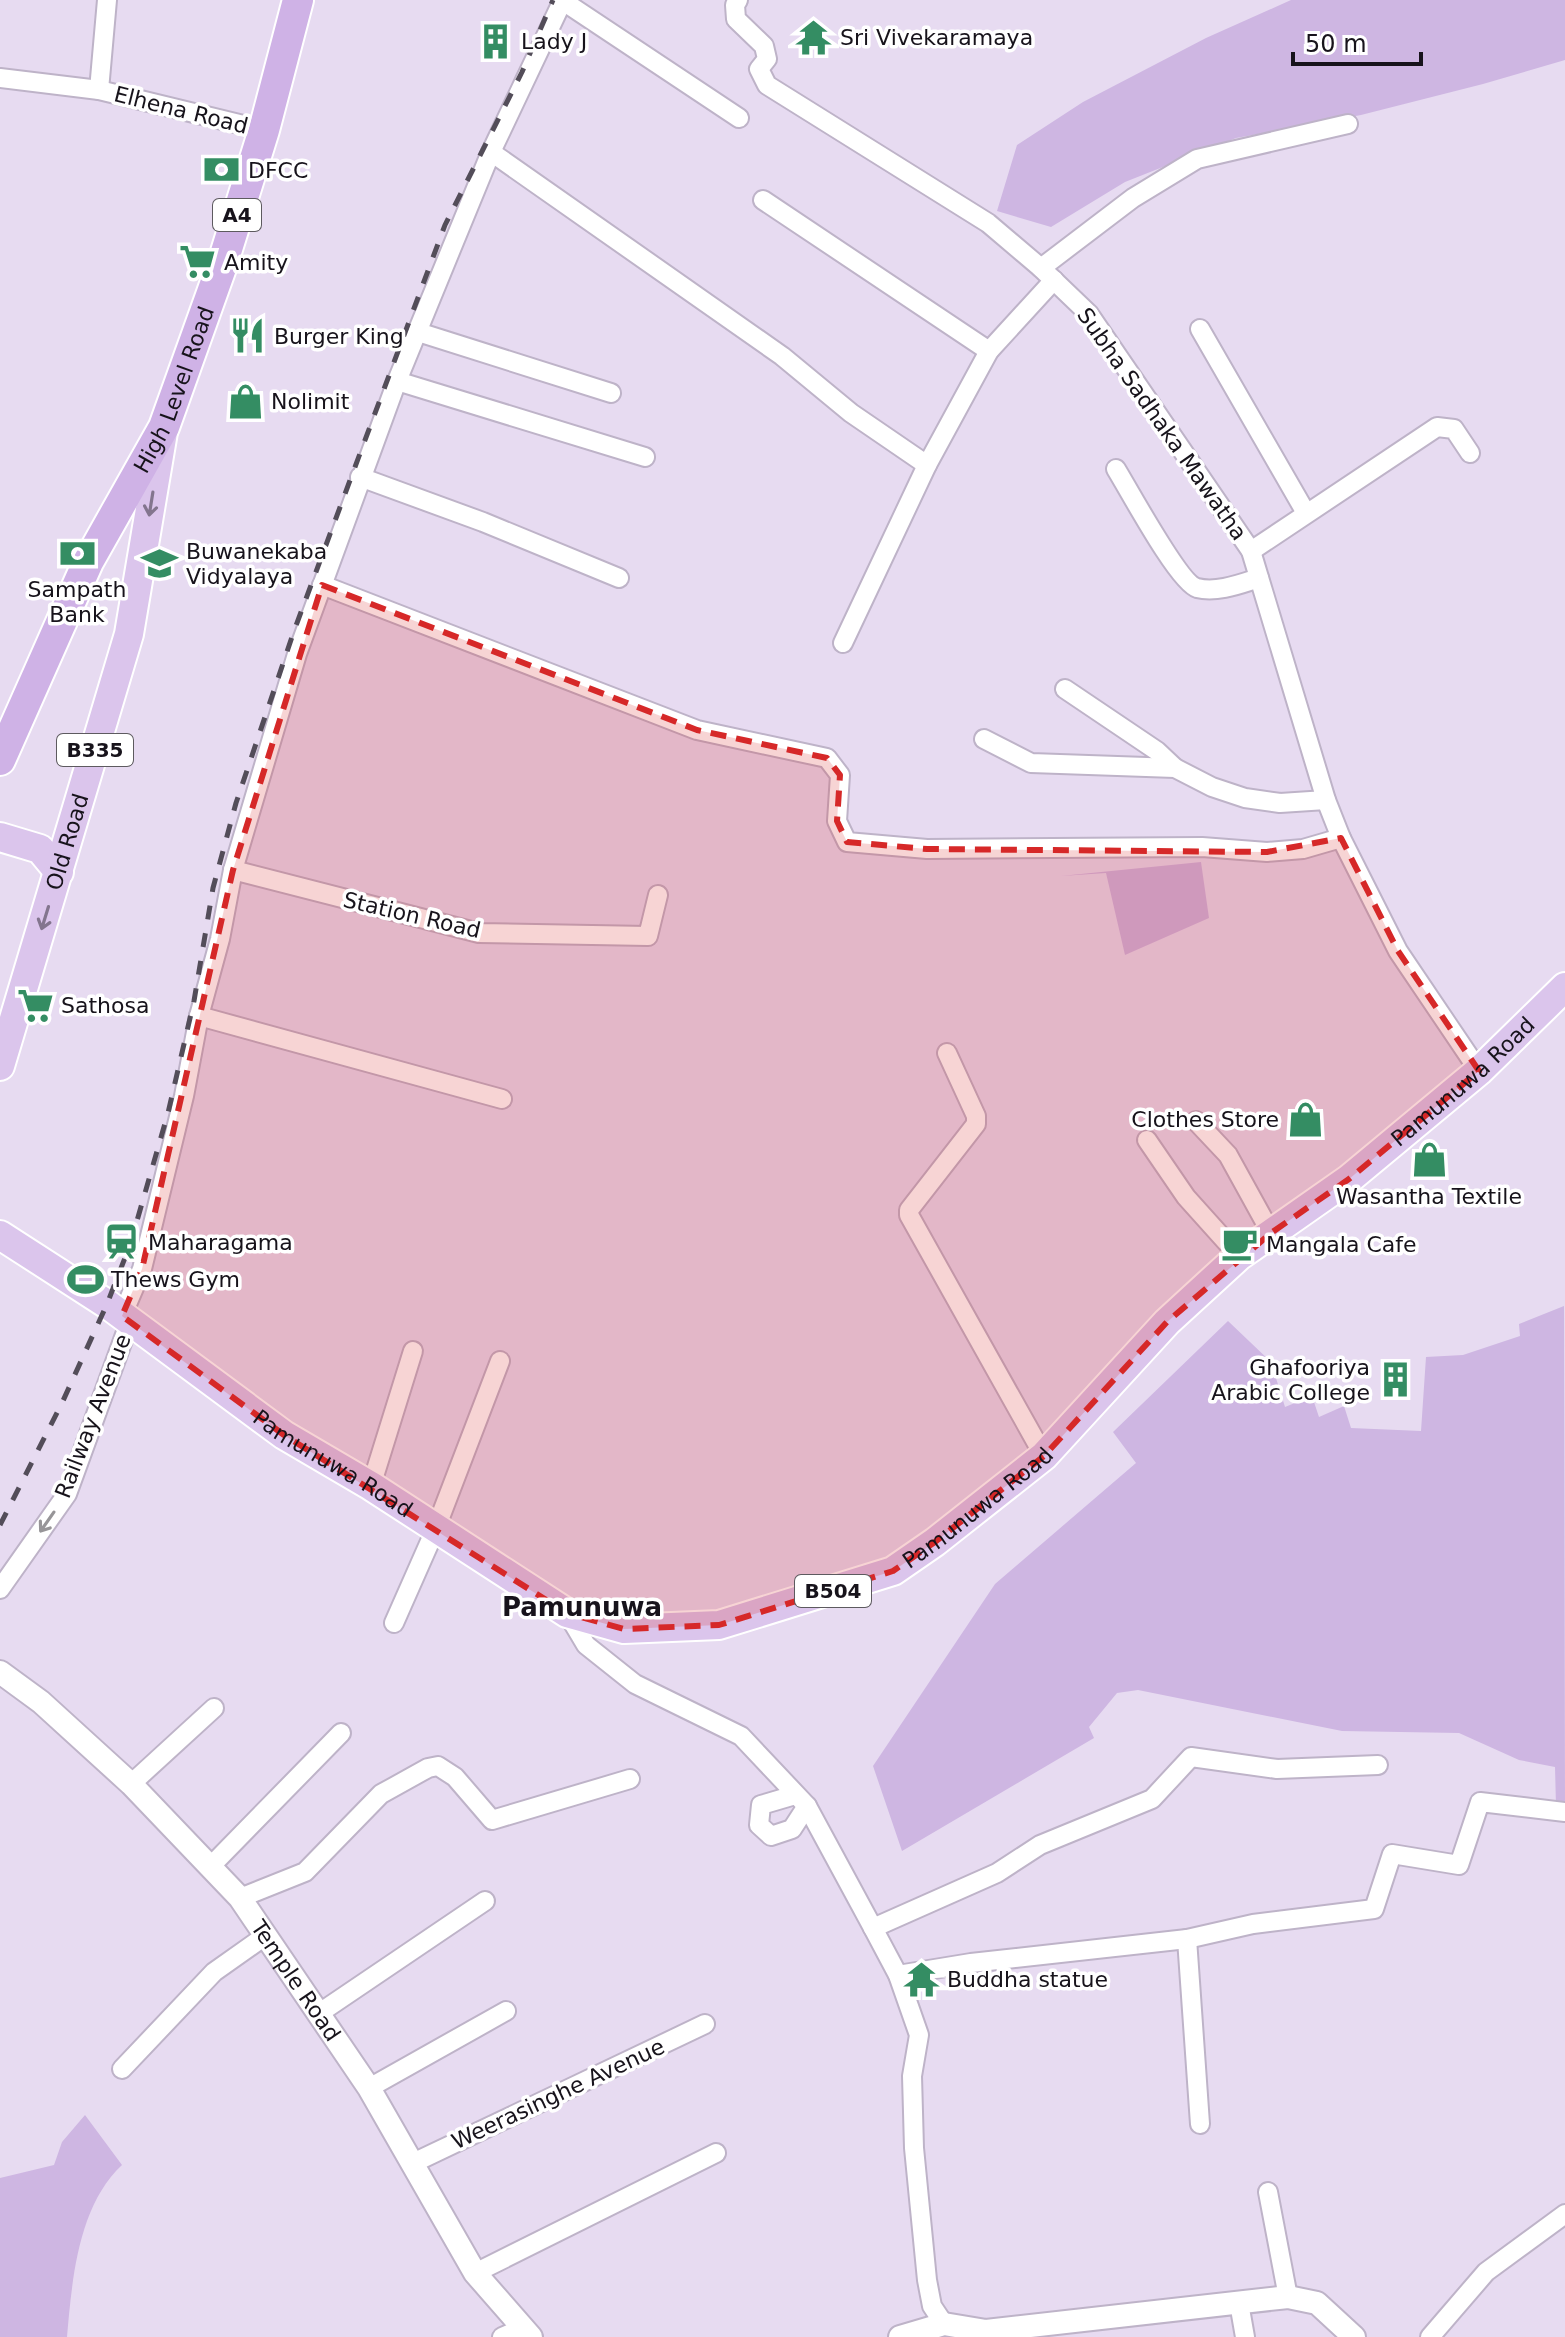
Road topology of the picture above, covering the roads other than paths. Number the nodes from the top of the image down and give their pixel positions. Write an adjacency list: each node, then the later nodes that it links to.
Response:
1 (107, 0): 6 (street, Elhena Road)
2 (298, 0): 9 (highway, High Level Road / A4)
3 (563, 0): 7 (street); 10 (street, Railway Avenue)
4 (738, 0): 12 (street, Subha Sadhaka Mawatha)
5 (0, 78): 6 (street, Elhena Road)
6 (99, 90): 9 (street, Elhena Road)
7 (739, 118)
8 (1348, 124): 12 (street)
9 (264, 130): 18 (highway, High Level Road / A4)
10 (491, 152): 14 (street, Railway Avenue); 21 (street)
11 (763, 200): 15 (street)
12 (1048, 274): 15 (street); 25 (street, Subha Sadhaka Mawatha)
13 (1200, 329): 24 (street)
14 (418, 332): 16 (street, Railway Avenue); 17 (street)
15 (989, 351): 21 (street)
16 (397, 381): 20 (street); 23 (street, Railway Avenue)
17 (611, 393)
18 (164, 427): 32 (highway, High Level Road / A4); 38 (main road, Old Road / B335, one-way to 38)
19 (1470, 453): 24 (street)
20 (645, 457)
21 (927, 465): 29 (street)
22 (1116, 469): 27 (street)
23 (360, 477): 26 (street); 28 (street, Railway Avenue)
24 (1306, 513): 25 (street)
25 (1251, 551): 27 (street, Subha Sadhaka Mawatha)
26 (619, 578)
27 (1259, 578): 34 (street, Subha Sadhaka Mawatha)
28 (322, 585): 36 (street); 37 (street, Railway Avenue)
29 (843, 643)
30 (1065, 689): 33 (street)
31 (984, 739): 33 (street)
32 (0, 760)
33 (1175, 768): 34 (street)
34 (1326, 800): 36 (street, Subha Sadhaka Mawatha)
35 (0, 837): 38 (main road)
36 (1341, 838): 44 (street, Subha Sadhaka Mawatha)
37 (233, 870): 39 (street, Station Road); 41 (street, Railway Avenue)
38 (59, 872): 43 (main road, Old Road / B335, one-way to 43)
39 (658, 895)
40 (1565, 987): 44 (main road, Pamunuwa Road / B504)
41 (199, 1016): 45 (street); 51 (street, Railway Avenue)
42 (947, 1053): 54 (street)
43 (0, 1066)
44 (1479, 1071): 48 (main road, Pamunuwa Road / B504)
45 (502, 1099)
46 (1196, 1121): 48 (street)
47 (1147, 1140): 50 (street)
48 (1271, 1233): 50 (main road, Pamunuwa Road / B504)
49 (0, 1235): 51 (main road, Pamunuwa Road / B504)
50 (1239, 1256): 54 (main road, Pamunuwa Road / B504)
51 (126, 1318): 55 (main road, Pamunuwa Road / B504); 57 (street, Railway Avenue, one-way to 57)
52 (413, 1351): 55 (street)
53 (500, 1361): 56 (street)
54 (1044, 1456): 58 (main road, Pamunuwa Road / B504)
55 (371, 1486): 56 (main road, Pamunuwa Road / B504)
56 (436, 1528): 58 (main road, Pamunuwa Road / B504); 59 (street)
57 (0, 1589)
58 (567, 1613): 70 (street)
59 (394, 1623)
60 (0, 1672): 65 (street, Temple Road)
61 (214, 1708): 65 (street)
62 (341, 1733): 67 (street)
63 (1378, 1765): 70 (street)
64 (630, 1779): 68 (street)
65 (131, 1784): 67 (street, Temple Road)
66 (1565, 1812): 72 (street)
67 (210, 1867): 68 (street, Temple Road)
68 (240, 1898): 71 (street, Temple Road)
69 (485, 1901): 75 (street)
70 (873, 1928): 73 (street)
71 (265, 1936): 75 (street, Temple Road); 77 (street)
72 (1187, 1939): 73 (street); 79 (street)
73 (898, 1975): 87 (street)
74 (506, 2011): 78 (street)
75 (318, 2014): 78 (street, Temple Road)
76 (705, 2024): 81 (street, Weerasinghe Avenue)
77 (122, 2069)
78 (369, 2088): 81 (street, Temple Road)
79 (1200, 2124)
80 (716, 2153): 84 (street)
81 (411, 2164): 84 (street, Temple Road)
82 (1268, 2192): 85 (street)
83 (1565, 2214): 93 (street)
84 (475, 2273): 89 (street, Temple Road)
85 (1288, 2297): 86 (street); 92 (street)
86 (1239, 2303): 88 (street); 91 (street)
87 (944, 2324): 88 (street); 90 (street)
88 (1050, 2330)
89 (519, 2334)
90 (900, 2337)
91 (1245, 2337)
92 (1354, 2337)
93 (1430, 2337)

